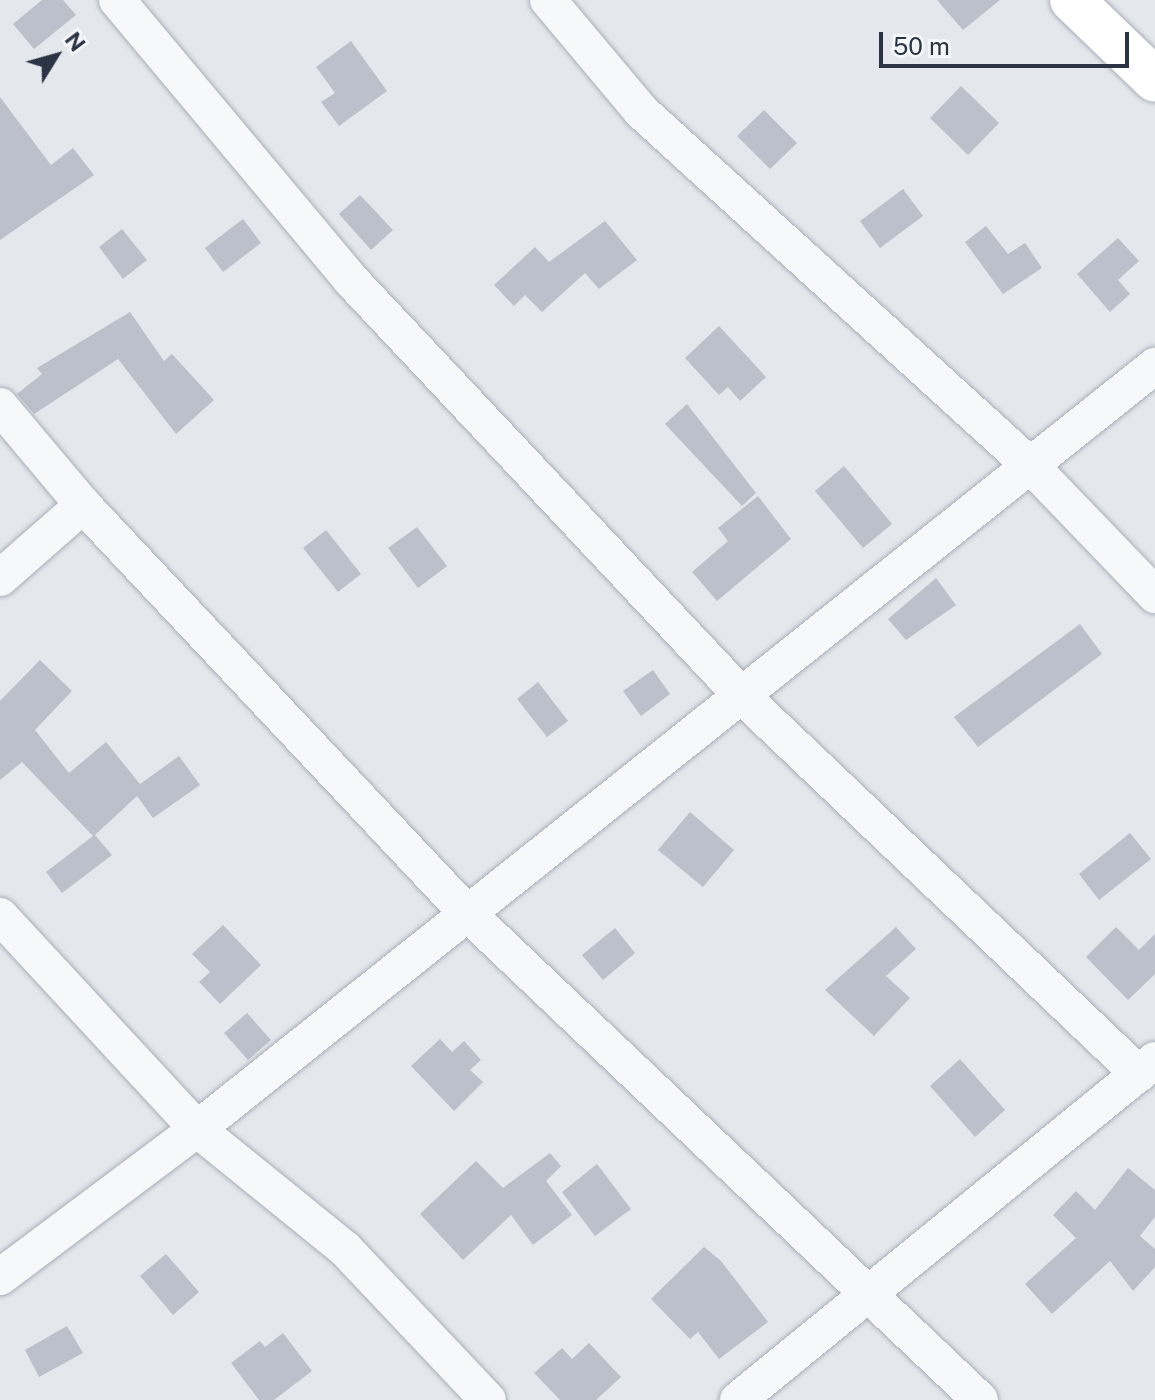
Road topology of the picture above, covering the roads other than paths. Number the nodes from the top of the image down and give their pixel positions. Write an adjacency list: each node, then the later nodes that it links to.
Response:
1 (117, 0): 11 (street)
2 (548, 0): 7 (street)
3 (1072, 0): 4 (main road)
4 (1155, 80)
5 (1155, 366): 7 (street)
6 (0, 406): 8 (street)
7 (1032, 467): 10 (street); 11 (street)
8 (83, 505): 9 (street); 12 (street)
9 (0, 578)
10 (1155, 595)
11 (742, 696): 12 (street); 14 (street)
12 (465, 911): 15 (street); 17 (street)
13 (0, 916): 15 (street)
14 (1147, 1067): 17 (street)
15 (197, 1129): 16 (street); 18 (street)
16 (0, 1277)
17 (870, 1297): 19 (street); 20 (street)
18 (488, 1400)
19 (738, 1400)
20 (980, 1400)

